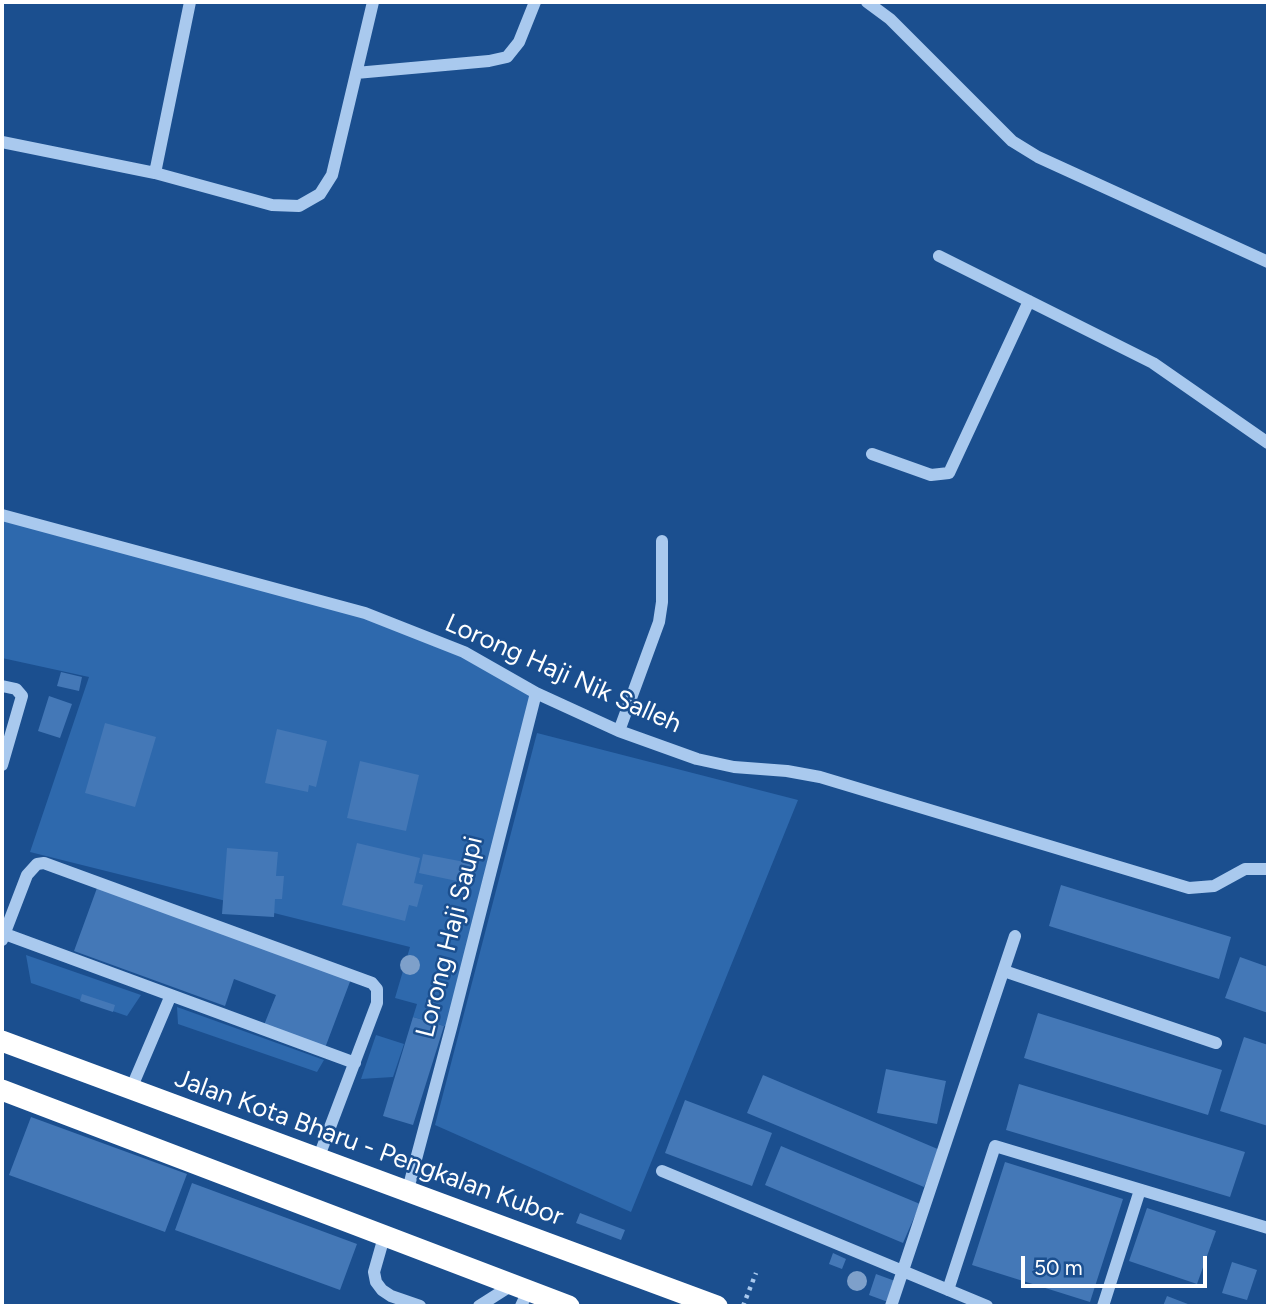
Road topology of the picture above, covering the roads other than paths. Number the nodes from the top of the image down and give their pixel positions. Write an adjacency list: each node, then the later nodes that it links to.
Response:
1 (190, 2): 7 (street)
2 (373, 2): 5 (street)
3 (535, 2): 5 (street)
4 (866, 2): 9 (street)
5 (356, 73): 7 (street)
6 (2, 142): 7 (street)
7 (155, 173)
8 (939, 256): 10 (street)
9 (1268, 262)
10 (1029, 301): 11 (street); 12 (street)
11 (1268, 443)
12 (872, 454)
13 (2, 515): 16 (street, Lorong Haji Nik Salleh)
14 (662, 541): 17 (street)
15 (2, 686): 18 (street)
16 (536, 693): 17 (street, Lorong Haji Nik Salleh); 32 (street, Lorong Haji Saupi)
17 (619, 731): 19 (street, Lorong Haji Nik Salleh)
18 (2, 765)
19 (1268, 869)
20 (1015, 936): 22 (street)
21 (3, 937): 23 (street); 26 (street)
22 (1004, 971): 25 (street); 35 (street)
23 (171, 995): 26 (street); 27 (street)
24 (2, 1041): 27 (highway, Jalan Kota Bharu - Pengkalan Kubor)
25 (1216, 1043)
26 (355, 1063): 29 (street)
27 (131, 1089): 29 (highway, Jalan Kota Bharu - Pengkalan Kubor)
28 (2, 1090): 34 (highway)
29 (318, 1159): 32 (highway, Jalan Kota Bharu - Pengkalan Kubor)
30 (662, 1171): 35 (street)
31 (1140, 1190): 33 (street); 36 (street); 44 (street)
32 (407, 1193): 41 (highway, Jalan Kota Bharu - Pengkalan Kubor)
33 (1268, 1228)
34 (384, 1237): 37 (highway); 38 (street)
35 (903, 1273): 36 (street); 42 (street)
36 (948, 1290): 43 (street)
37 (520, 1294): 39 (street); 40 (highway)
38 (419, 1306)
39 (479, 1306)
40 (569, 1306)
41 (717, 1306)
42 (891, 1306)
43 (987, 1306)
44 (1103, 1306)

